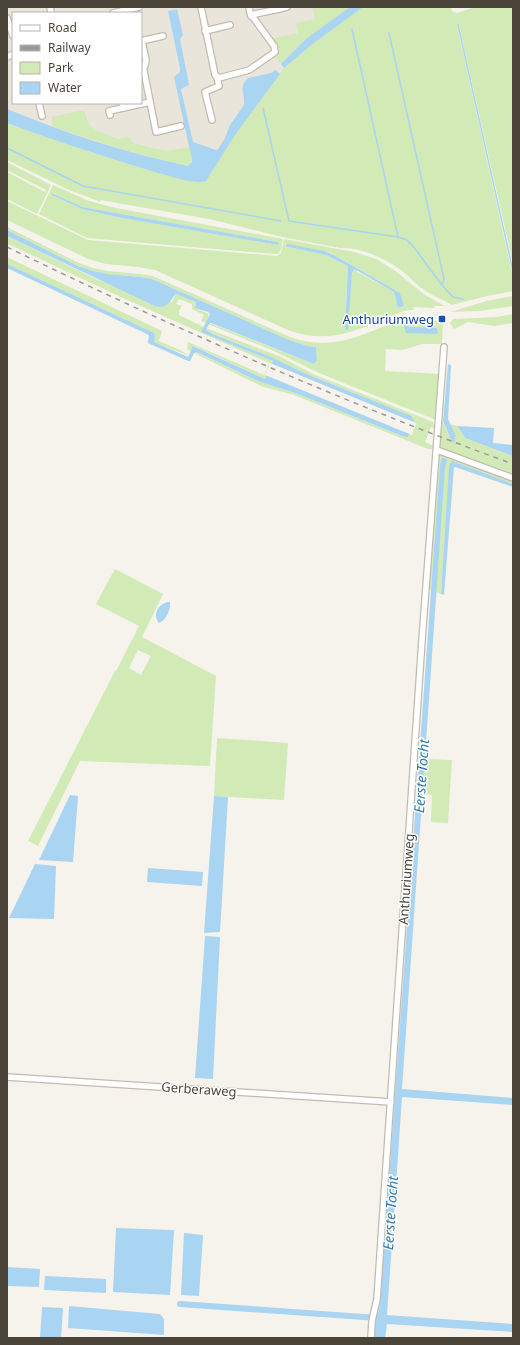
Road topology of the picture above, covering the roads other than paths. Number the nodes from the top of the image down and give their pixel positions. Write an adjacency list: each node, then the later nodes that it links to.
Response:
1 (139, 7): 6 (street)
2 (201, 7): 10 (street)
3 (249, 7): 7 (street)
4 (287, 7): 5 (street)
5 (279, 8): 7 (street)
6 (116, 12)
7 (251, 16): 15 (street)
8 (7, 18): 11 (street)
9 (230, 25): 10 (street)
10 (206, 31): 15 (street)
11 (12, 33)
12 (163, 36): 13 (street)
13 (142, 41): 14 (street)
14 (142, 66): 16 (street)
15 (217, 77): 23 (street)
16 (150, 102): 17 (street); 24 (street)
17 (142, 103)
18 (39, 104): 21 (street)
19 (136, 104): 20 (street)
20 (123, 106): 22 (street)
21 (42, 116)
22 (110, 116)
23 (212, 120)
24 (181, 126)
25 (444, 347): 26 (street, Anthuriumweg)
26 (437, 450): 27 (street); 29 (street, Anthuriumweg)
27 (513, 478)
28 (7, 1077): 29 (street, Gerberaweg)
29 (391, 1102): 30 (street, Anthuriumweg)
30 (371, 1338)

